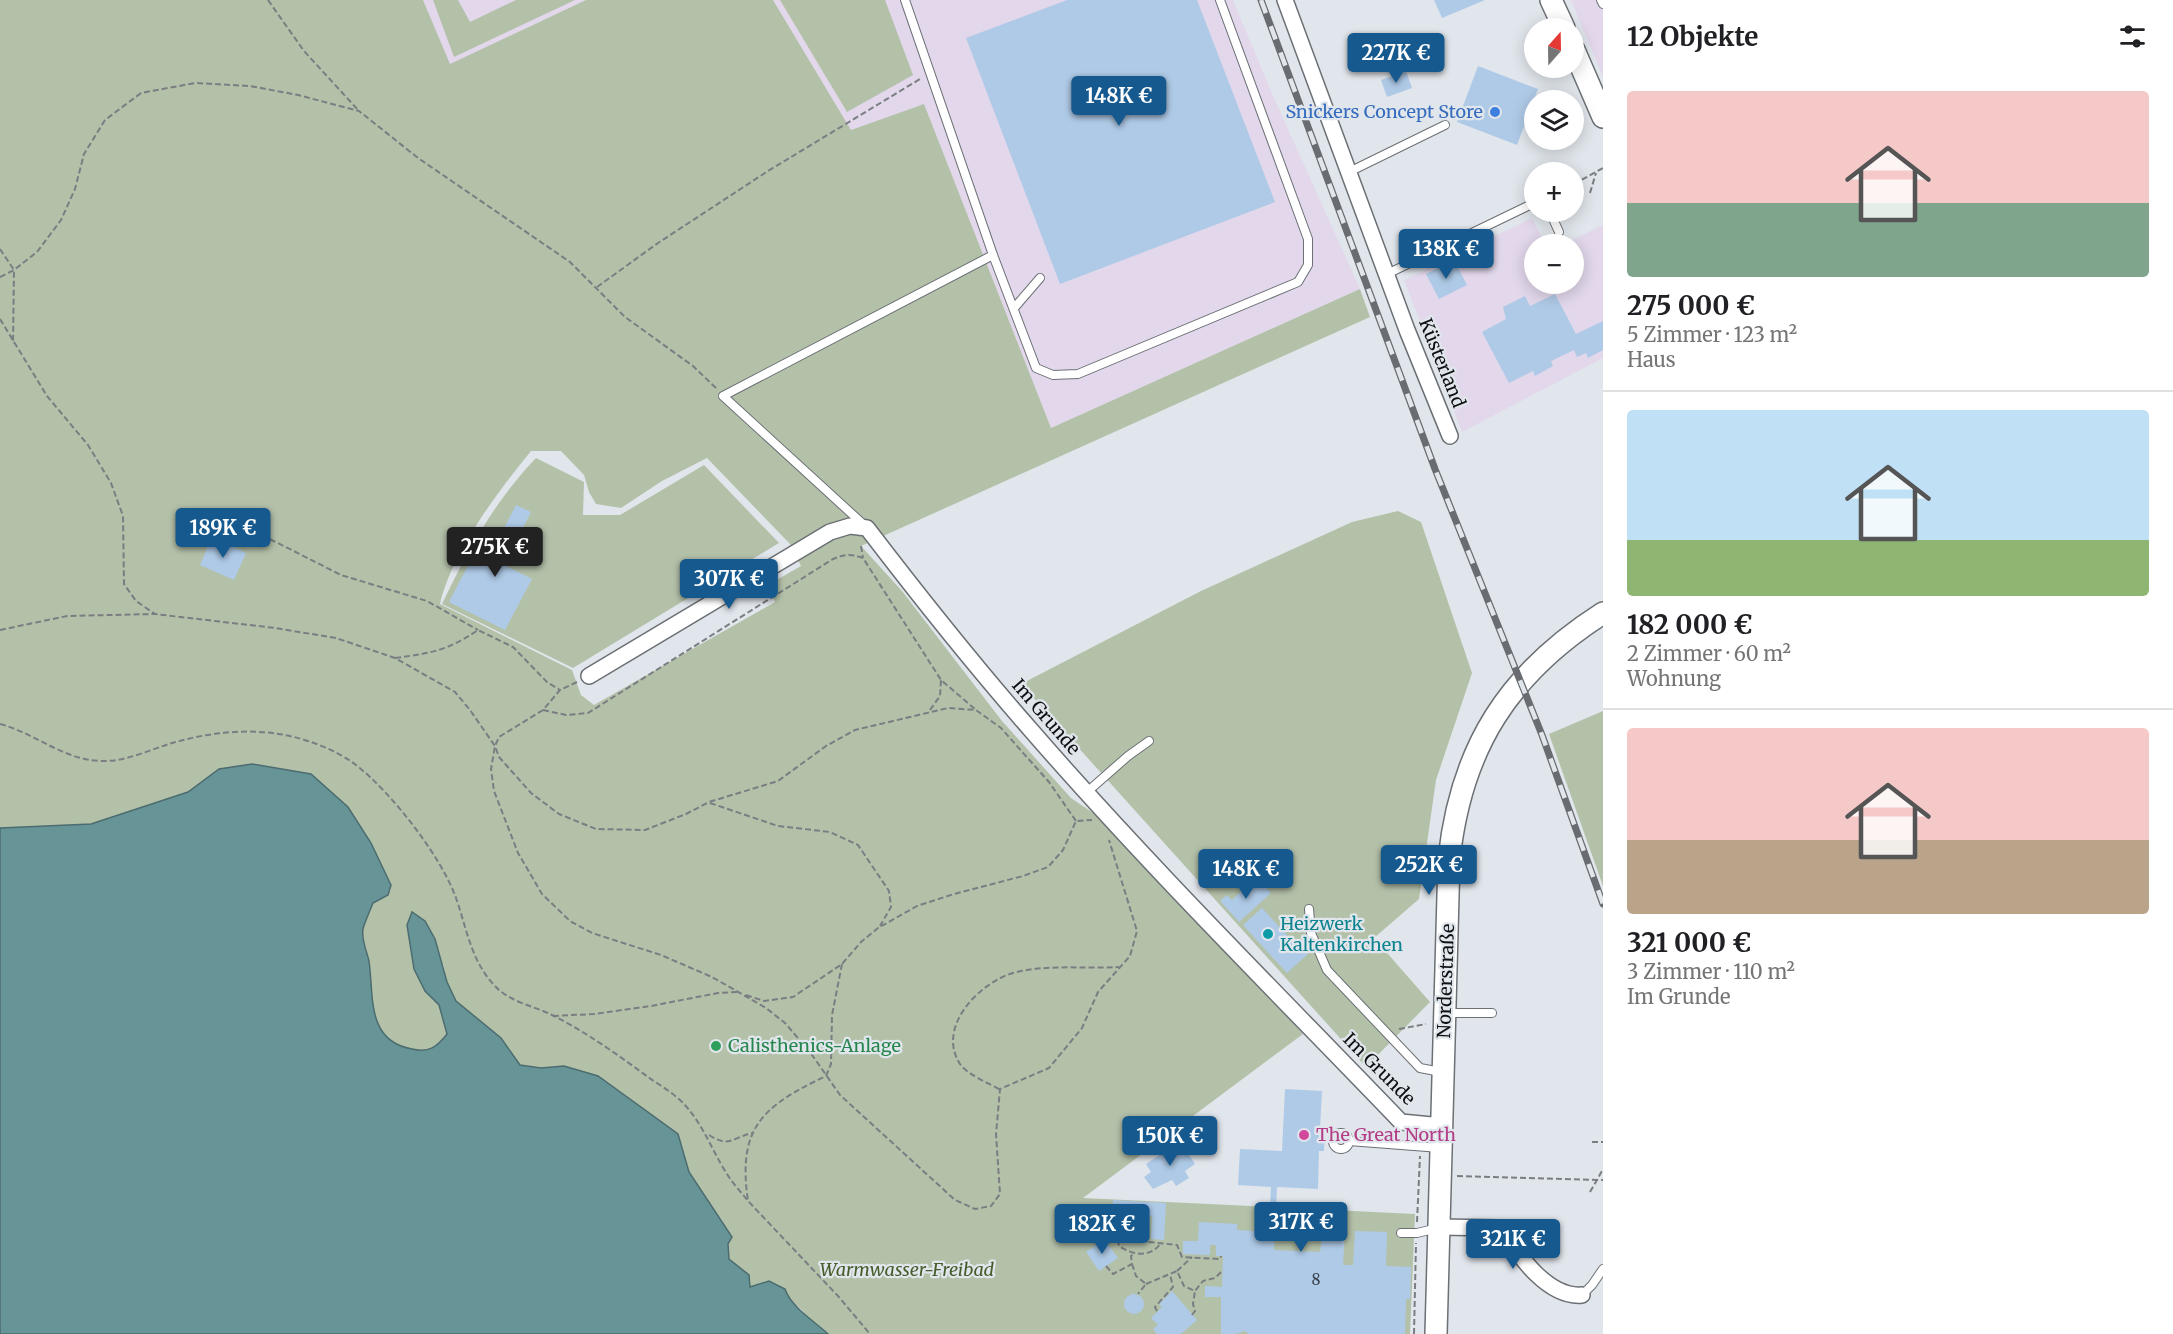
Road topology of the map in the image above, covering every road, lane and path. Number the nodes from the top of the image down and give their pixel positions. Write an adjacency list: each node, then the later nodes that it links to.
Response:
1 (268, 0): 9 (path)
2 (905, 0): 21 (lane)
3 (1220, 0): 27 (lane)
4 (1285, 0): 14 (street, Küsterland)
5 (1551, 0): 6 (main road)
6 (1559, 18)
7 (1584, 73): 10 (main road)
8 (924, 76): 26 (path)
9 (359, 111): 22 (path); 26 (path)
10 (1603, 117)
11 (1445, 125): 14 (lane)
12 (1603, 168): 13 (path)
13 (1597, 171): 15 (path); 16 (path)
14 (1348, 172): 23 (street, Küsterland)
15 (1584, 178)
16 (1590, 193)
17 (1524, 208): 23 (lane)
18 (1554, 222): 19 (lane)
19 (1559, 232)
20 (0, 249): 22 (path)
21 (993, 255): 27 (lane); 30 (lane)
22 (14, 270): 24 (path); 29 (path)
23 (1387, 274): 31 (street, Küsterland)
24 (0, 277)
25 (1040, 278): 27 (lane)
26 (596, 287): 30 (path)
27 (1015, 307)
28 (0, 319): 29 (path)
29 (13, 344): 35 (path)
30 (723, 396): 32 (lane)
31 (1450, 436)
32 (867, 528): 39 (street); 48 (street, Im Grunde)
33 (262, 535): 37 (path)
34 (1603, 613): 60 (main road, Norderstraße)
35 (155, 614): 36 (path); 38 (path)
36 (0, 630)
37 (478, 630): 38 (path); 41 (path)
38 (395, 658): 47 (path)
39 (589, 676): 41 (path)
40 (941, 680): 42 (path); 43 (path); 44 (path)
41 (560, 690): 42 (path)
42 (543, 710): 47 (path)
43 (976, 710): 44 (path); 52 (path)
44 (929, 711): 49 (path)
45 (0, 724): 62 (path)
46 (1149, 741): 48 (lane)
47 (495, 746): 49 (path); 59 (path)
48 (1087, 792): 50 (street, Im Grunde)
49 (709, 802): 56 (path)
50 (1099, 805): 51 (path); 67 (street, Im Grunde)
51 (1092, 820): 52 (path); 53 (path)
52 (1076, 821): 56 (path)
53 (1098, 827)
54 (1104, 834): 58 (path)
55 (1309, 909): 63 (lane)
56 (878, 928): 57 (path)
57 (842, 964): 59 (path); 65 (path)
58 (1119, 967): 66 (path); 66 (path)
59 (739, 992): 62 (path); 65 (path)
60 (1446, 1013): 61 (lane); 63 (path); 64 (main road, Norderstraße)
61 (1492, 1013)
62 (554, 1016): 68 (path)
63 (1381, 1028): 64 (lane)
64 (1444, 1072): 67 (main road, Norderstraße)
65 (826, 1076): 66 (path); 69 (path)
66 (1000, 1089)
67 (1442, 1126): 73 (main road, Norderstraße)
68 (706, 1133): 69 (path); 79 (path)
69 (752, 1133): 79 (path)
70 (1349, 1141): 73 (lane)
71 (1592, 1142): 72 (path)
72 (1603, 1142)
73 (1441, 1148): 82 (main road, Norderstraße)
74 (1603, 1169): 76 (path)
75 (1457, 1176): 76 (path)
76 (1597, 1180): 77 (path); 78 (path)
77 (1603, 1180)
78 (1590, 1192)
79 (748, 1201): 100 (path)
80 (1124, 1215): 81 (path)
81 (1123, 1223): 84 (path); 85 (path)
82 (1439, 1227): 83 (lane); 97 (street); 101 (main road, Norderstraße)
83 (1401, 1233)
84 (1161, 1243): 85 (path); 87 (path)
85 (1135, 1253): 88 (path)
86 (1221, 1256): 87 (path)
87 (1192, 1257): 91 (path)
88 (1131, 1264): 89 (path); 94 (path)
89 (1106, 1266)
90 (1603, 1269): 97 (lane)
91 (1177, 1271): 93 (path); 95 (path)
92 (1222, 1271): 95 (path)
93 (1170, 1274): 94 (path); 98 (path)
94 (1146, 1284): 96 (path)
95 (1194, 1291): 99 (path)
96 (1138, 1294)
97 (1582, 1295)
98 (1157, 1311)
99 (1192, 1315)
100 (870, 1334)
101 (1437, 1334)

